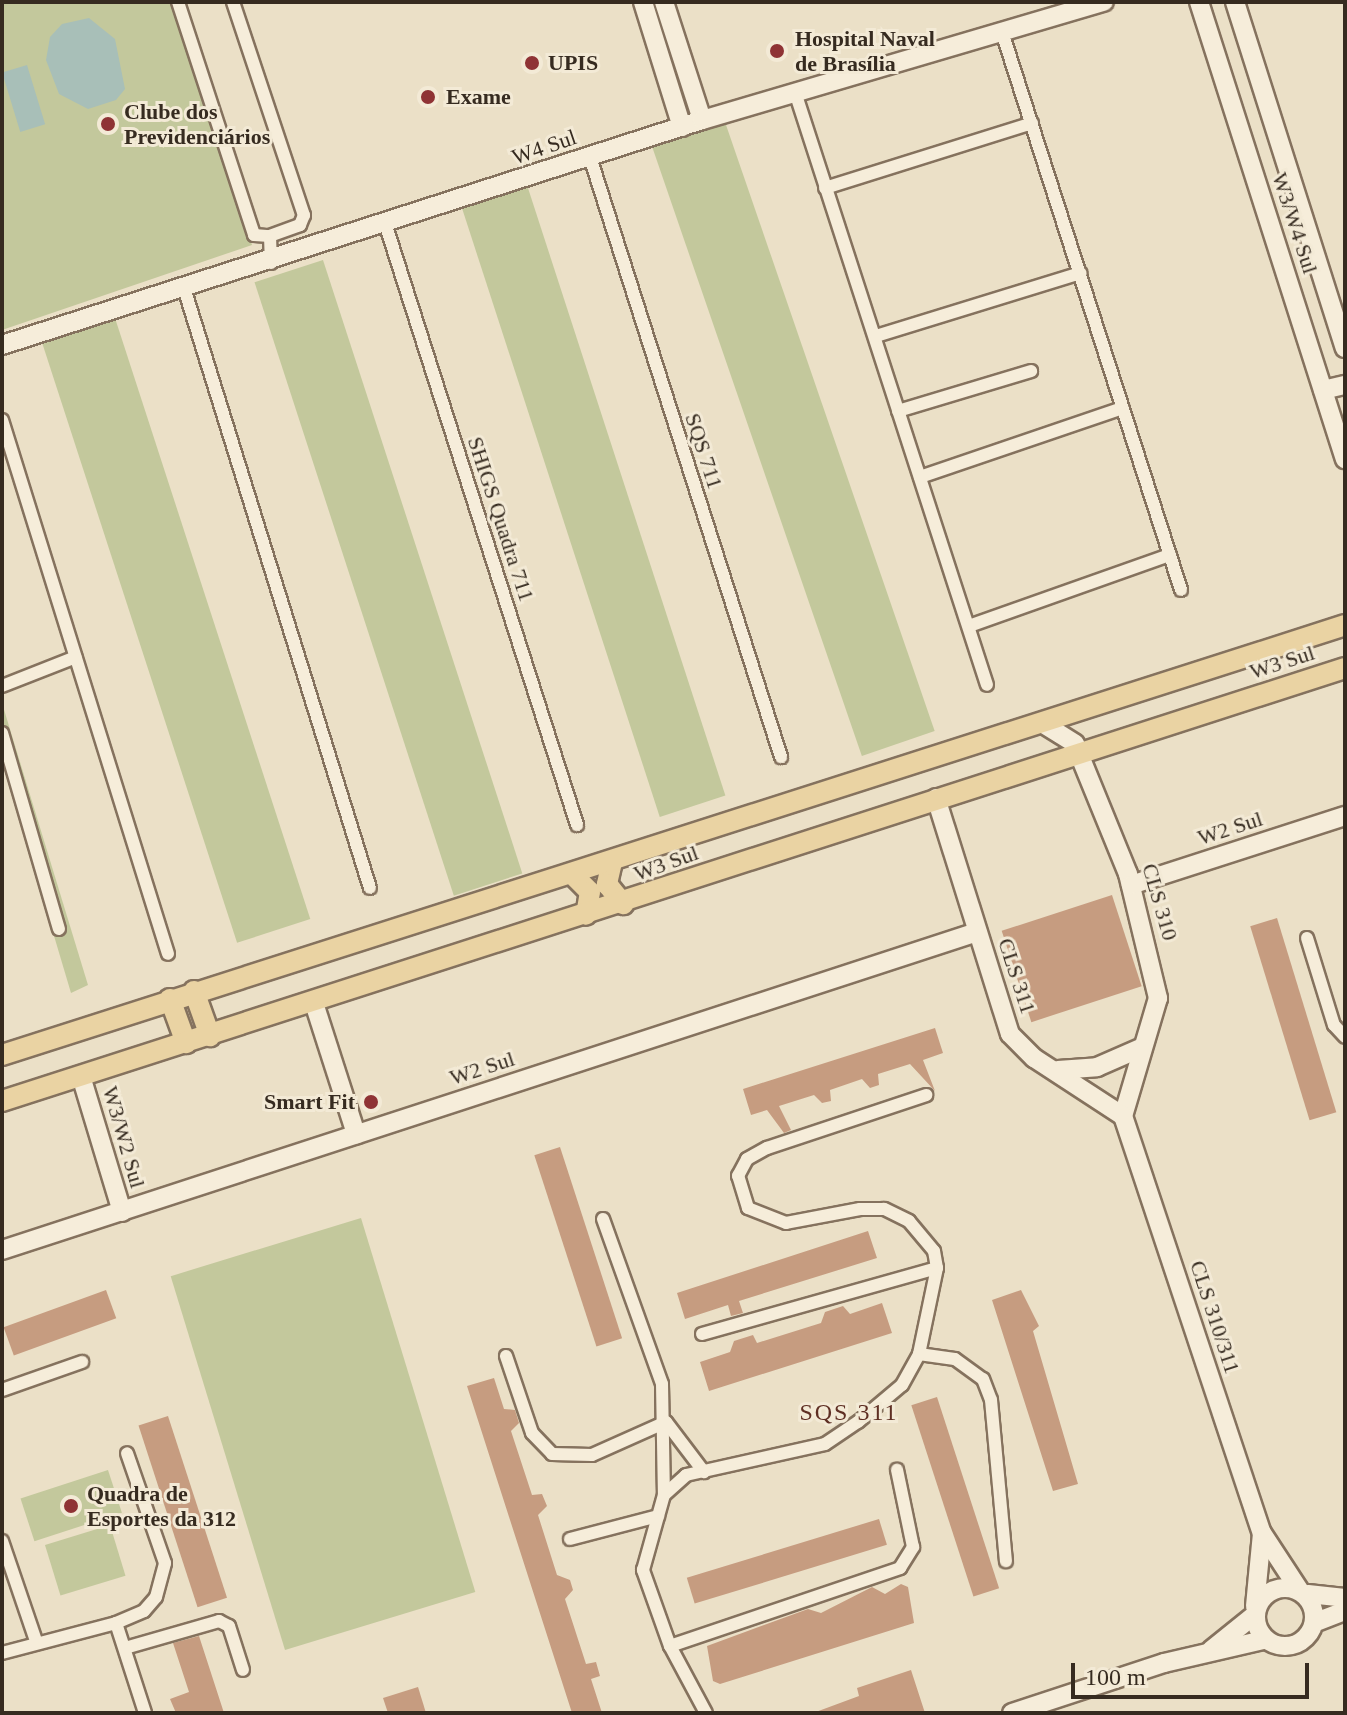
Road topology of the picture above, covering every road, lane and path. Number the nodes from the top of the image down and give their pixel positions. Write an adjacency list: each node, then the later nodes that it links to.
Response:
1 (178, 2): 18 (street)
2 (233, 2): 18 (street)
3 (643, 2): 12 (street)
4 (664, 2): 10 (street)
5 (1104, 2): 8 (street, W4 Sul)
6 (1199, 2): 14 (street, W3/W4 Sul)
7 (1235, 2): 13 (street, W3/W4 Sul)
8 (1002, 32): 9 (street, W4 Sul); 11 (street)
9 (795, 92): 10 (street, W4 Sul); 16 (street)
10 (702, 120): 12 (street, W4 Sul)
11 (1032, 123): 16 (street); 22 (street)
12 (682, 127): 15 (street, W4 Sul)
13 (1275, 127): 14 (street); 19 (street, W3/W4 Sul)
14 (1242, 137): 20 (street, W3/W4 Sul)
15 (590, 157): 17 (street, W4 Sul); 46 (street, SQS 711)
16 (825, 188): 24 (street)
17 (386, 226): 21 (street, W4 Sul); 49 (street, SHIGS Quadra 711)
18 (270, 236): 21 (street)
19 (1314, 251): 20 (street); 26 (street, W3/W4 Sul)
20 (1281, 258): 29 (street, W3/W4 Sul)
21 (271, 263): 23 (street, W4 Sul)
22 (1081, 273): 24 (street); 30 (street)
23 (184, 288): 25 (street, W4 Sul); 53 (street)
24 (876, 336): 31 (street)
25 (2, 345)
26 (1345, 348)
27 (1031, 371): 31 (street)
28 (1345, 385): 29 (street)
29 (1323, 390): 33 (street, W3/W4 Sul)
30 (1123, 408): 34 (street); 35 (street)
31 (898, 411): 34 (street)
32 (2, 420): 39 (street)
33 (1345, 459)
34 (920, 477): 38 (street)
35 (1170, 555): 36 (street); 38 (street)
36 (1181, 590)
37 (1345, 625): 43 (main road, W3 Sul)
38 (969, 626): 41 (street)
39 (76, 657): 42 (street); 59 (street)
40 (1345, 668): 45 (main road, W3 Sul)
41 (987, 685)
42 (2, 686)
43 (1042, 723): 45 (street, CLS 310); 50 (main road, W3 Sul)
44 (2, 733): 56 (street)
45 (1080, 753): 47 (main road, W3 Sul); 52 (street, CLS 310)
46 (781, 757)
47 (936, 798): 54 (main road, W3 Sul); 57 (street, CLS 311)
48 (1345, 816): 52 (street, W2 Sul)
49 (577, 825)
50 (612, 862): 51 (main road, W3 Sul); 54 (main road)
51 (572, 874): 55 (main road); 60 (main road, W3 Sul)
52 (1131, 885): 66 (street, CLS 310)
53 (370, 888)
54 (623, 904): 55 (main road, W3 Sul)
55 (586, 915): 62 (main road, W3 Sul)
56 (59, 929)
57 (977, 932): 68 (street, CLS 311); 73 (street, W2 Sul)
58 (1307, 938): 64 (street)
59 (168, 954)
60 (194, 991): 61 (main road, W3 Sul); 63 (main road)
61 (170, 999): 65 (main road); 67 (main road, W3 Sul)
62 (314, 1003): 63 (main road, W3 Sul); 73 (street)
63 (210, 1036): 65 (main road, W3 Sul)
64 (1345, 1037)
65 (186, 1043): 69 (main road, W3 Sul)
66 (1146, 1045): 68 (street); 72 (street, CLS 310)
67 (2, 1055)
68 (1051, 1069): 72 (street, CLS 311)
69 (81, 1076): 71 (main road, W3 Sul); 74 (street, W3/W2 Sul)
70 (926, 1095): 77 (street)
71 (2, 1101)
72 (1123, 1116): 89 (street, CLS 310/311)
73 (356, 1134): 74 (street, W2 Sul)
74 (122, 1212): 76 (street, W2 Sul)
75 (603, 1219): 83 (street)
76 (2, 1250)
77 (937, 1268): 78 (street); 79 (street)
78 (702, 1334)
79 (919, 1354): 86 (street); 92 (street)
80 (506, 1356): 83 (street)
81 (82, 1362): 82 (street)
82 (2, 1390)
83 (666, 1422): 86 (street); 87 (street)
84 (127, 1453): 98 (street)
85 (897, 1470): 101 (street)
86 (704, 1472): 87 (street)
87 (664, 1495): 88 (street)
88 (658, 1516): 90 (street); 101 (street)
89 (1262, 1533): 93 (street, CLS 310/311); 95 (street, CLS 310/311)
90 (570, 1539)
91 (2, 1541): 100 (street)
92 (1006, 1561)
93 (1304, 1593): 94 (street); 95 (street); 97 (street)
94 (1345, 1598)
95 (1254, 1611): 99 (street); 103 (street)
96 (1345, 1611): 97 (street)
97 (1316, 1622): 99 (street)
98 (116, 1623): 100 (street); 102 (street)
99 (1264, 1640): 103 (street)
100 (36, 1641): 104 (street)
101 (670, 1646): 107 (street)
102 (125, 1648): 105 (street); 106 (street)
103 (1209, 1651): 108 (street)
104 (2, 1653)
105 (243, 1670)
106 (145, 1713)
107 (706, 1713)
108 (1012, 1713)

